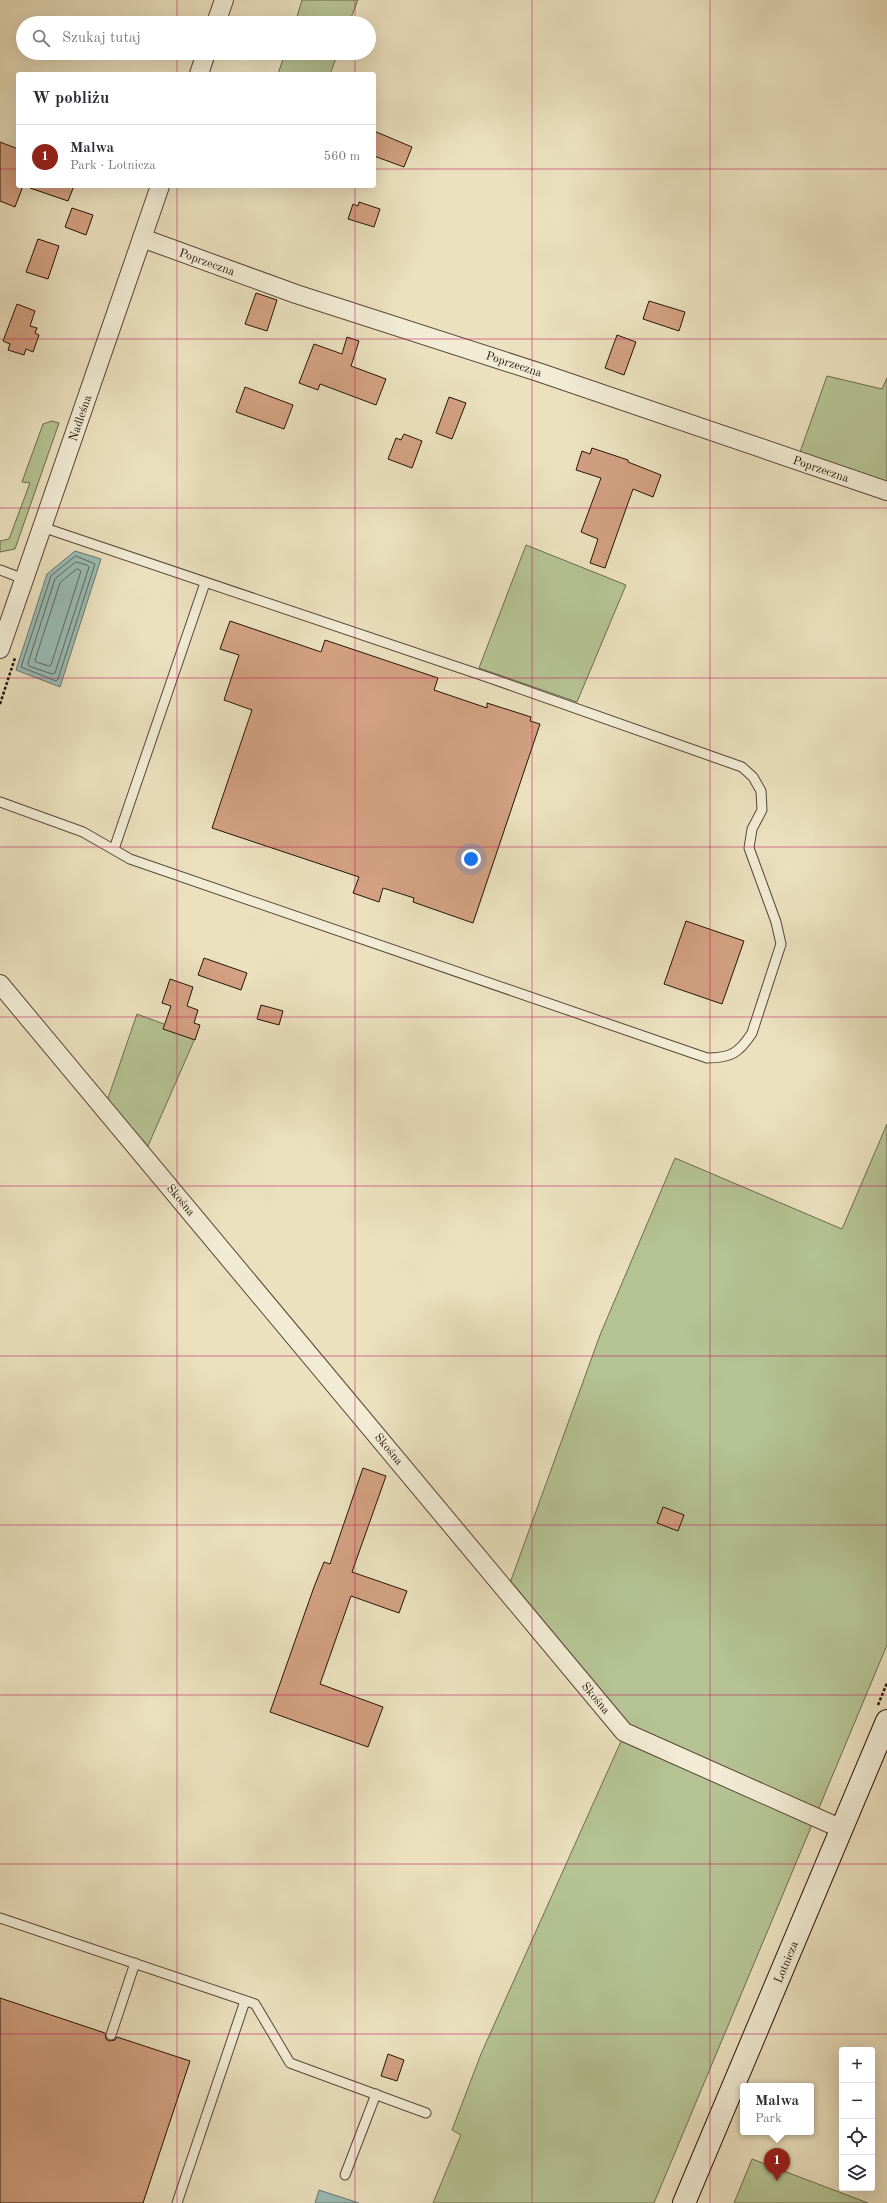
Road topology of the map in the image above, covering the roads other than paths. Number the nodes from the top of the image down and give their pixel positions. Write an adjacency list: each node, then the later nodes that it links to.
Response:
1 (224, 0): 2 (street)
2 (218, 16)
3 (204, 60): 4 (street)
4 (200, 72)
5 (159, 188): 6 (street, Nadleśna)
6 (142, 238): 7 (street, Poprzeczna); 8 (street, Nadleśna)
7 (887, 491)
8 (42, 527): 10 (street, Nadleśna); 11 (lane)
9 (0, 570): 10 (lane)
10 (24, 579): 12 (street, Nadleśna)
11 (205, 583): 14 (lane); 14 (lane)
12 (1, 643)
13 (0, 802): 14 (lane)
14 (114, 849)
15 (0, 984): 17 (street, Skośna)
16 (887, 1721): 17 (main road, Lotnicza)
17 (842, 1829): 26 (main road, Lotnicza)
18 (1, 1920): 19 (lane)
19 (135, 1963): 20 (lane); 21 (lane)
20 (246, 2001): 22 (lane); 25 (lane)
21 (111, 2035)
22 (376, 2094): 23 (lane); 24 (lane)
23 (426, 2113)
24 (345, 2175)
25 (177, 2203)
26 (684, 2203)

